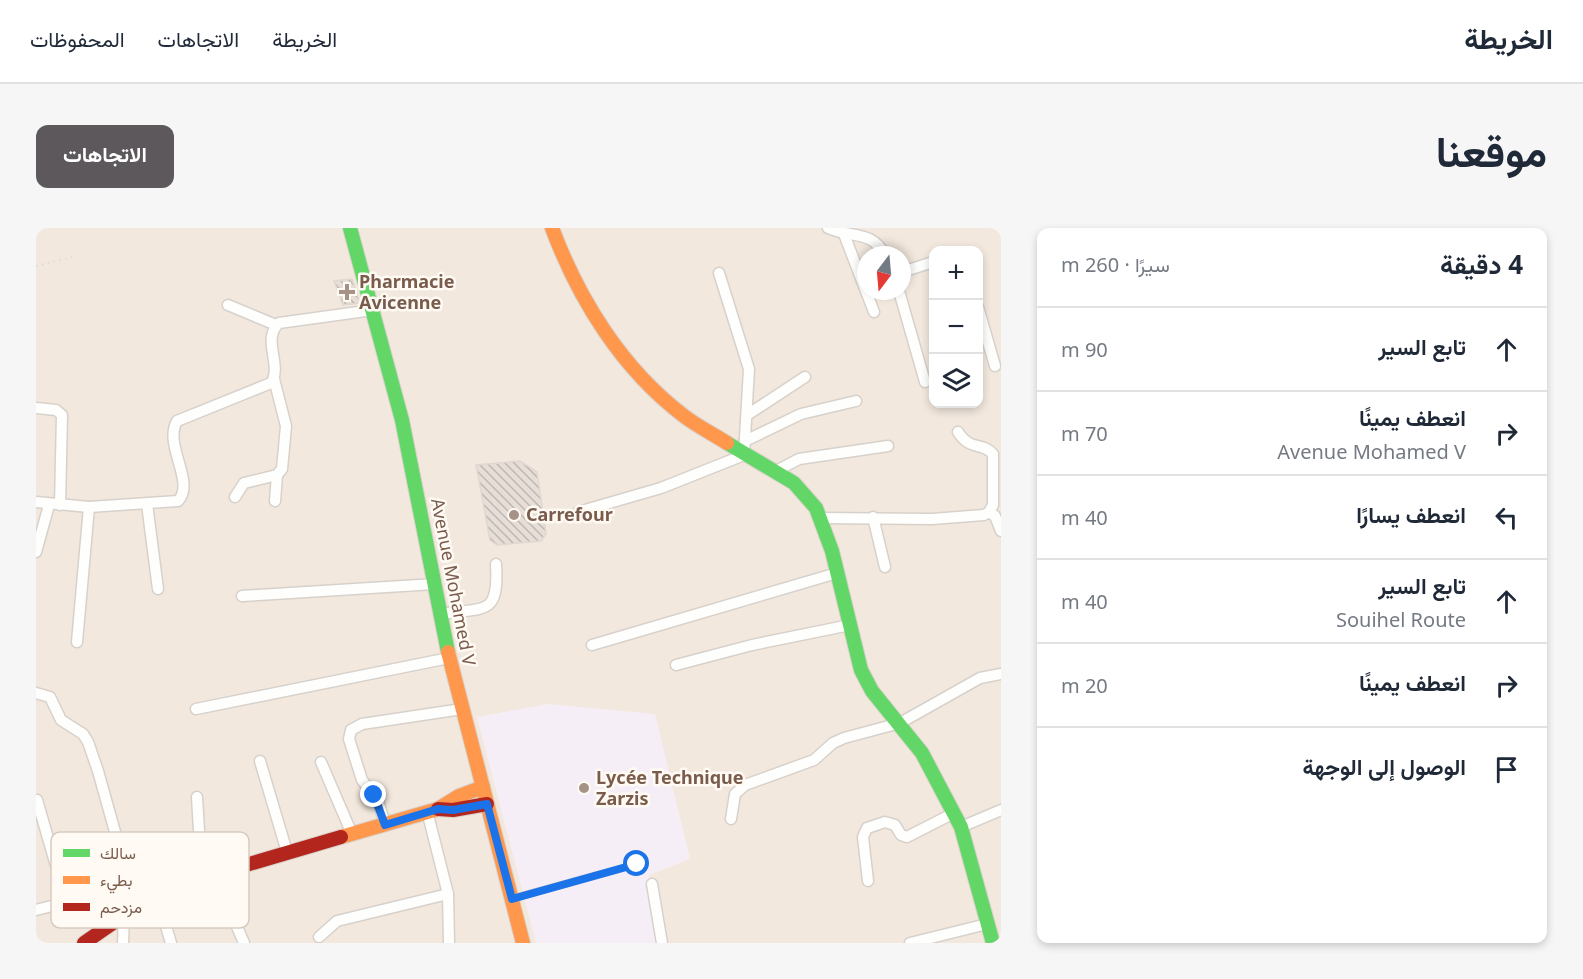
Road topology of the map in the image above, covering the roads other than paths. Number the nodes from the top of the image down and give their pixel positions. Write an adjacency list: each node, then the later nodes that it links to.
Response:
1 (350, 228): 11 (main road, Avenue Mohamed V)
2 (552, 228): 27 (main road)
3 (828, 228): 4 (street)
4 (844, 234): 5 (street); 12 (street)
5 (880, 246)
6 (929, 263): 7 (street)
7 (911, 269)
8 (719, 273): 21 (street)
9 (902, 300): 18 (street)
10 (228, 305): 14 (street)
11 (373, 310): 14 (street); 45 (main road, Avenue Mohamed V)
12 (874, 312)
13 (983, 324): 15 (street)
14 (276, 325): 17 (street)
15 (995, 366)
16 (805, 377): 21 (street)
17 (274, 379): 29 (street); 33 (street)
18 (925, 382)
19 (856, 401): 23 (street)
20 (36, 408): 34 (street)
21 (747, 415): 23 (street)
22 (958, 432): 26 (street)
23 (745, 441): 27 (street)
24 (1001, 444): 26 (street)
25 (888, 446): 28 (street)
26 (989, 450): 35 (street)
27 (744, 455): 28 (main road); 37 (street)
28 (776, 471): 39 (main road)
29 (277, 475): 30 (street); 31 (street)
30 (235, 497)
31 (275, 501)
32 (36, 502): 34 (street)
33 (147, 504): 36 (street); 46 (street)
34 (55, 505): 36 (street); 41 (street)
35 (994, 506): 38 (street); 40 (street)
36 (89, 507): 50 (street)
37 (578, 512)
38 (873, 517): 39 (street); 43 (street)
39 (821, 518): 44 (main road)
40 (1001, 531)
41 (36, 552)
42 (496, 564): 48 (street)
43 (885, 567)
44 (837, 573): 49 (main road); 51 (street)
45 (435, 584): 47 (street); 48 (main road, Avenue Mohamed V)
46 (158, 589)
47 (242, 596)
48 (441, 614): 52 (main road, Avenue Mohamed V)
49 (850, 625): 53 (street); 58 (main road)
50 (77, 642)
51 (592, 645)
52 (449, 658): 56 (street); 57 (main road, Avenue Mohamed V)
53 (676, 664)
54 (1001, 674): 58 (street)
55 (36, 693): 71 (street)
56 (196, 709)
57 (462, 709): 61 (main road, Avenue Mohamed V); 69 (street)
58 (900, 723): 67 (main road); 68 (street)
59 (260, 761): 75 (street)
60 (321, 762): 73 (street)
61 (483, 787): 64 (main road, Avenue Mohamed V); 65 (main road)
62 (197, 797): 72 (street)
63 (37, 800): 74 (street)
64 (487, 804): 65 (main road); 81 (main road, Avenue Mohamed V)
65 (432, 810): 69 (main road); 80 (street)
66 (1001, 810): 70 (street)
67 (952, 814): 70 (main road); 78 (street)
68 (731, 819)
69 (385, 825): 73 (main road)
70 (961, 827): 84 (main road)
71 (114, 832)
72 (199, 832)
73 (352, 834): 75 (main road)
74 (51, 849)
75 (287, 852): 76 (main road)
76 (249, 863)
77 (637, 864): 81 (lane)
78 (868, 881)
79 (652, 884): 96 (street)
80 (448, 894): 89 (street); 94 (street)
81 (512, 899): 95 (main road, Avenue Mohamed V)
82 (51, 907): 83 (street)
83 (36, 910)
84 (987, 924): 97 (street); 98 (main road)
85 (106, 928): 90 (main road)
86 (124, 928): 91 (street)
87 (167, 928): 92 (street)
88 (237, 928): 93 (street)
89 (319, 937)
90 (84, 943)
91 (123, 943)
92 (171, 943)
93 (244, 943)
94 (448, 943)
95 (523, 943)
96 (662, 943)
97 (910, 943)
98 (993, 943)

